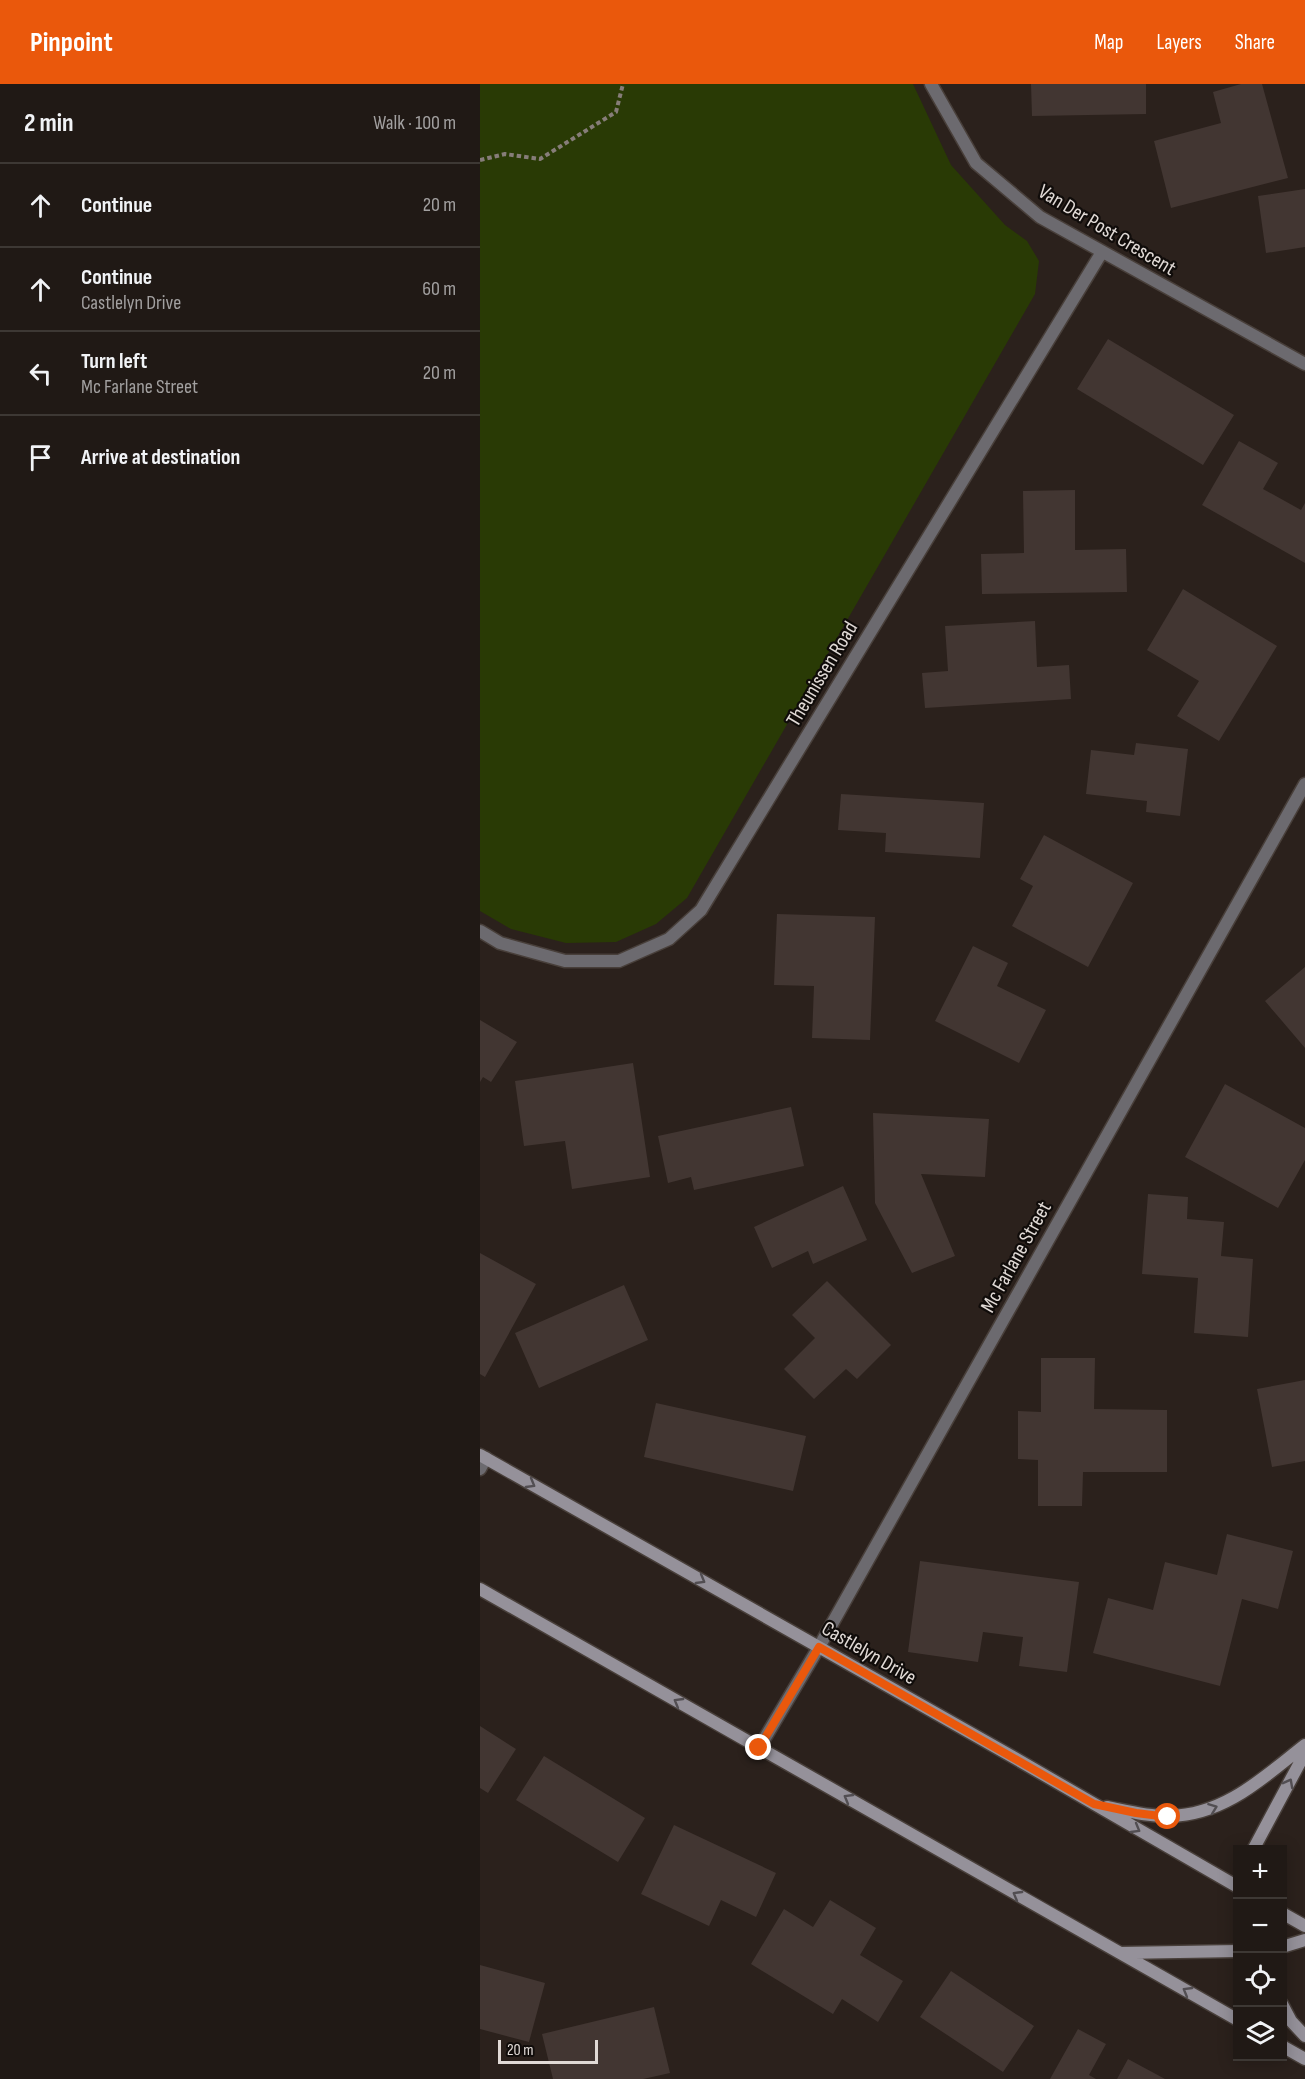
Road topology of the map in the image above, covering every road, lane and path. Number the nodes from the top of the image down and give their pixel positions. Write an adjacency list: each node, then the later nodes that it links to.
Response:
1 (623, 84): 3 (path)
2 (931, 84): 4 (street, Van Der Post Crescent)
3 (480, 160)
4 (1102, 252): 5 (street, Van Der Post Crescent); 7 (street, Theunissen Road)
5 (1305, 364)
6 (1305, 784): 10 (street, Mc Farlane Street)
7 (480, 931)
8 (482, 1460): 10 (street, Castlelyn Drive, one-way to 10)
9 (480, 1589): 12 (street, one-way to 9)
10 (819, 1647): 12 (street, Mc Farlane Street); 14 (street, Castlelyn Drive)
11 (1305, 1745): 14 (street, one-way to 11)
12 (759, 1748): 22 (street, one-way to 12)
13 (1305, 1753): 15 (street, one-way to 13)
14 (1094, 1804): 16 (street, Castlelyn Drive, one-way to 16)
15 (1256, 1845)
16 (1233, 1885)
17 (1287, 1916): 18 (street)
18 (1305, 1926)
19 (1305, 1940): 20 (street)
20 (1287, 1945)
21 (1233, 1951): 22 (street)
22 (1120, 1953): 24 (street, one-way to 22)
23 (1284, 2007): 25 (street)
24 (1233, 2017)
25 (1305, 2036)
26 (1287, 2049): 27 (street)
27 (1305, 2059)

